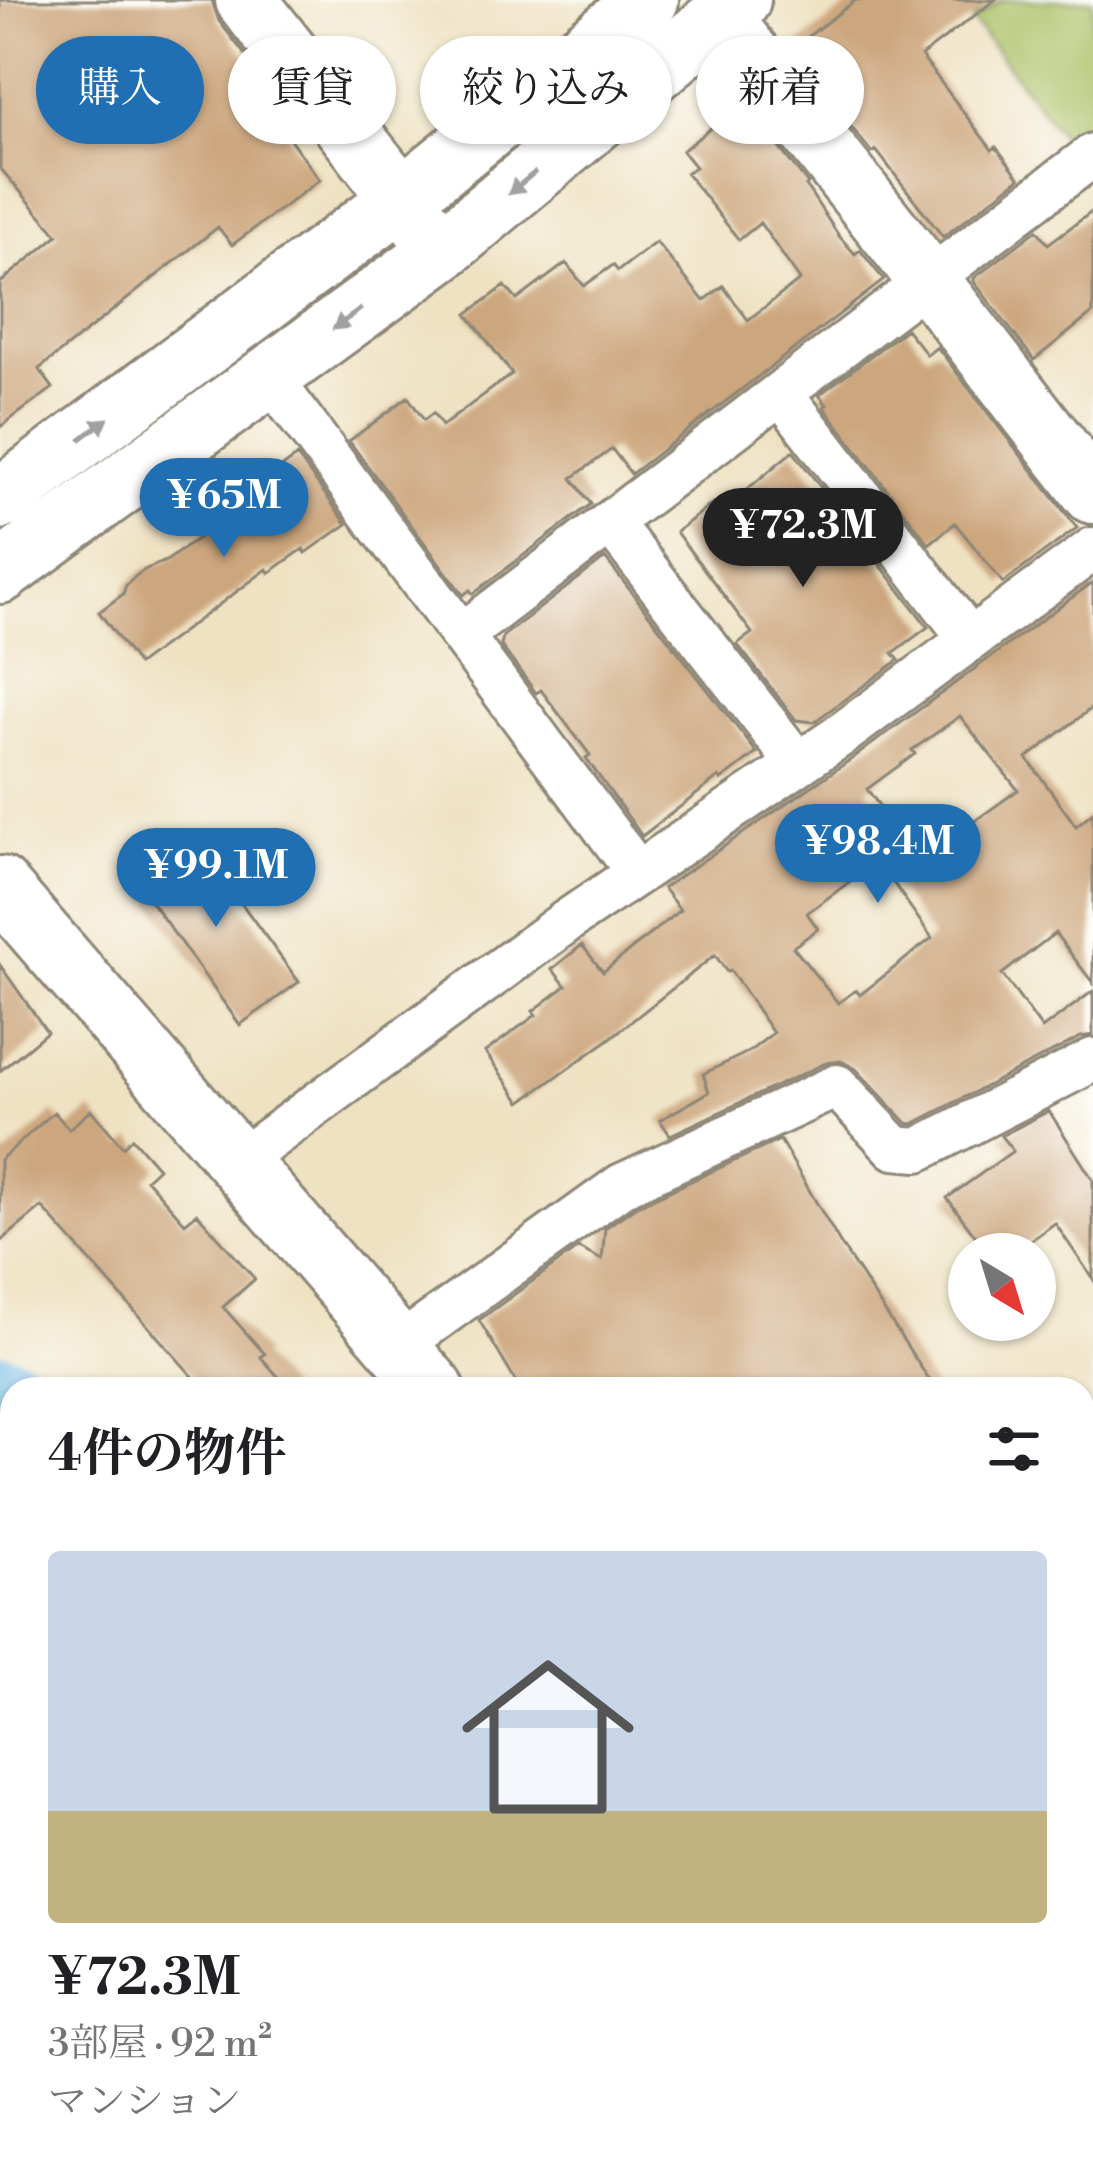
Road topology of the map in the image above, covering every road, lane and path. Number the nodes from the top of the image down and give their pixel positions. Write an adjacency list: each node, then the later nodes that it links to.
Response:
1 (246, 0): 5 (street)
2 (648, 0): 5 (street)
3 (730, 8): 6 (street, one-way to 6); 7 (street)
4 (1093, 155): 7 (street)
5 (401, 199): 6 (street); 11 (street, one-way to 5)
6 (442, 250): 8 (street, one-way to 8)
7 (929, 280): 9 (street); 10 (street)
8 (269, 376): 14 (street); 15 (street)
9 (781, 393): 12 (street); 16 (street)
10 (1093, 494)
11 (0, 499)
12 (610, 522): 15 (street); 17 (street)
13 (1093, 549): 16 (street)
14 (0, 573)
15 (463, 634): 18 (street)
16 (970, 639): 17 (street)
17 (798, 764): 18 (street)
18 (638, 873): 21 (street)
19 (0, 887): 21 (street)
20 (1093, 1060): 22 (street)
21 (238, 1162): 22 (street)
22 (417, 1367)

